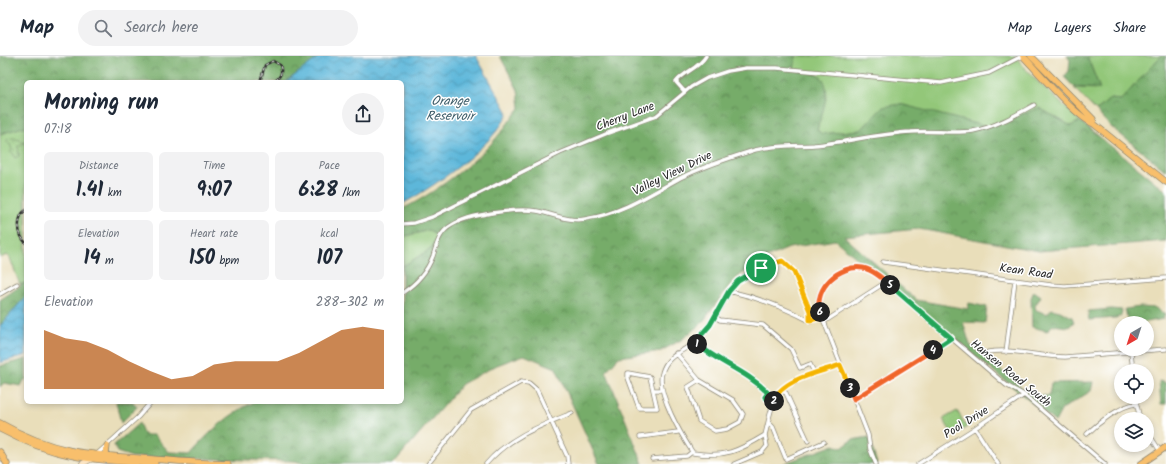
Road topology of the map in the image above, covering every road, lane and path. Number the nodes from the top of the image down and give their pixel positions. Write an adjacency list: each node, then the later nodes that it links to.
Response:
1 (1022, 56): 4 (street, Cherry Lane); 6 (main road)
2 (1031, 56): 6 (main road)
3 (705, 57): 4 (street)
4 (685, 92): 8 (street, Cherry Lane)
5 (1034, 105): 15 (street, Valley View Drive)
6 (1094, 124): 7 (main road)
7 (1166, 182)
8 (404, 224)
9 (883, 262): 11 (street, Kean Road)
10 (1166, 278): 11 (street, Kean Road)
11 (1015, 280): 26 (street)
12 (886, 282): 18 (street, Hansen Road South); 20 (street); 21 (street, Hansen Road South)
13 (17, 284): 16 (street)
14 (729, 291): 17 (street); 19 (street); 19 (street)
15 (404, 292)
16 (0, 294)
17 (715, 317): 22 (street); 30 (street)
18 (822, 317): 19 (street); 20 (street, Hansen Road South)
19 (810, 320)
20 (824, 322): 29 (street, Hansen Road South)
21 (951, 338): 35 (street, Hansen Road South); 36 (street)
22 (695, 342): 27 (street); 37 (street)
23 (1166, 349): 24 (street)
24 (1154, 350)
25 (988, 352): 26 (street)
26 (1006, 352): 28 (street)
27 (676, 353): 31 (street); 33 (street)
28 (1114, 353)
29 (840, 365): 30 (street); 36 (street, Hansen Road South)
30 (815, 374): 34 (street)
31 (699, 380): 31 (street)
32 (653, 390): 32 (street); 33 (street)
33 (662, 390): 47 (street)
34 (781, 390): 37 (street); 51 (street)
35 (1024, 395): 45 (street, Pool Drive); 75 (street, Hansen Road South)
36 (854, 399): 72 (street, Hansen Road South)
37 (774, 403): 44 (street)
38 (149, 404): 54 (street)
39 (1136, 404): 40 (street); 48 (street)
40 (1138, 412)
41 (572, 413): 42 (street)
42 (552, 422): 68 (street); 69 (street); 70 (street)
43 (0, 423): 59 (main road)
44 (769, 423): 49 (street); 52 (street)
45 (976, 428): 73 (street, Pool Drive); 74 (street)
46 (0, 429): 59 (main road)
47 (678, 432): 50 (street); 58 (street)
48 (1087, 434)
49 (766, 435): 58 (street); 71 (street)
50 (640, 437)
51 (808, 441)
52 (824, 442)
53 (1154, 442): 56 (street)
54 (107, 446): 59 (street); 60 (main road)
55 (1166, 447): 56 (main road)
56 (1160, 451): 62 (main road)
57 (0, 452): 63 (main road)
58 (692, 452): 61 (street)
59 (93, 458): 60 (main road); 64 (main road)
60 (109, 459): 65 (main road); 66 (main road); 67 (main road)
61 (652, 459)
62 (1144, 463)
63 (7, 464)
64 (82, 464)
65 (101, 464)
66 (155, 464)
67 (228, 464)
68 (428, 464)
69 (486, 464)
70 (568, 464)
71 (734, 464)
72 (876, 464)
73 (918, 464)
74 (998, 464)
75 (1105, 464)

